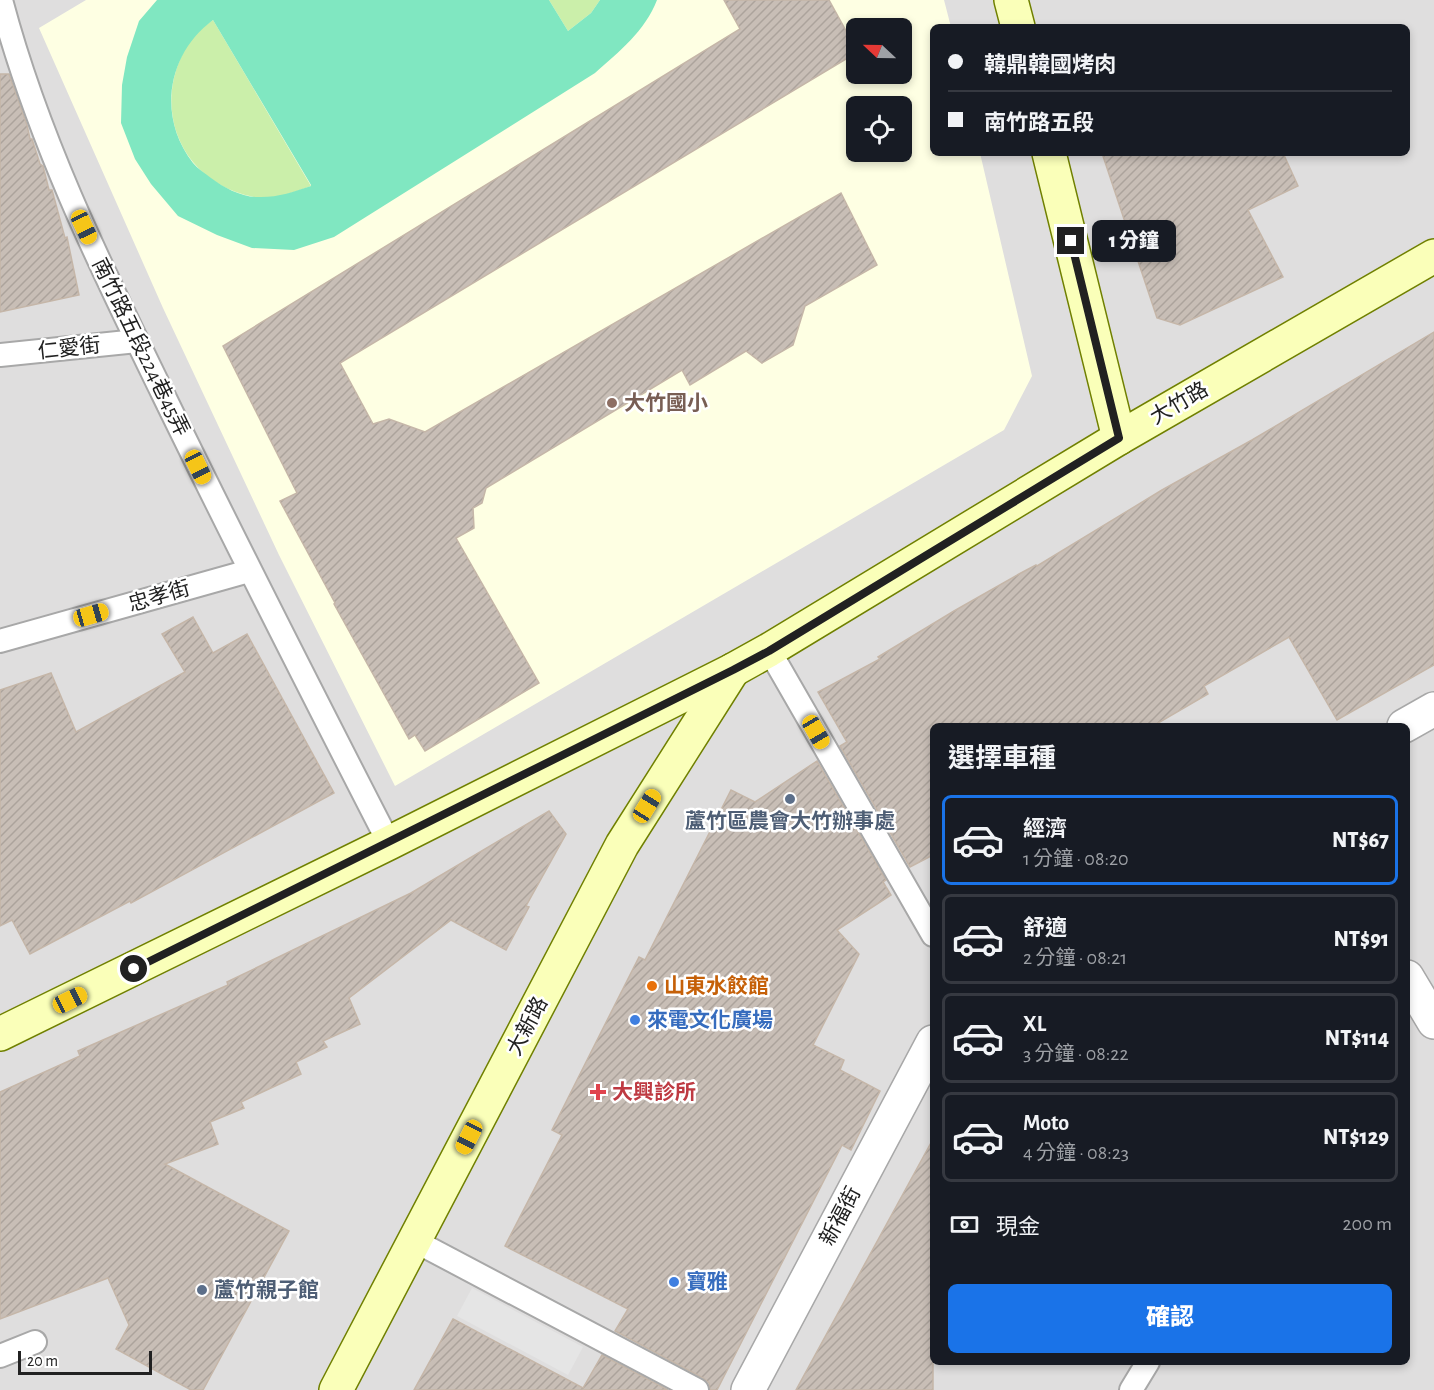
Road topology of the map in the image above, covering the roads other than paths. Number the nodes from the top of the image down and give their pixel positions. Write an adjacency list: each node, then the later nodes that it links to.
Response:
1 (1, 0): 6 (lane, 南竹路五段224巷45弄)
2 (1011, 0): 3 (main road)
3 (1017, 24)
4 (1050, 156): 8 (main road)
5 (1431, 264): 8 (main road, 大竹路)
6 (137, 341): 7 (lane, 仁愛街); 9 (lane, 南竹路五段224巷45弄)
7 (0, 355)
8 (1119, 438): 11 (main road, 大竹路)
9 (249, 571): 10 (lane, 忠孝街); 15 (lane, 南竹路五段224巷45弄)
10 (0, 641)
11 (769, 651): 12 (main road, 大竹路); 16 (lane)
12 (733, 670): 15 (main road, 大竹路); 21 (main road, 大新路)
13 (1434, 709): 14 (street)
14 (1409, 723)
15 (389, 843): 19 (main road, 大竹路)
16 (930, 930)
17 (1410, 982): 18 (street)
18 (1434, 1022)
19 (0, 1034)
20 (930, 1048): 27 (street, 新福街)
21 (415, 1241): 25 (main road, 大新路); 26 (lane)
22 (35, 1342): 23 (lane)
23 (0, 1356)
24 (1146, 1365): 28 (lane)
25 (336, 1390)
26 (697, 1390)
27 (748, 1390)
28 (1131, 1390)

